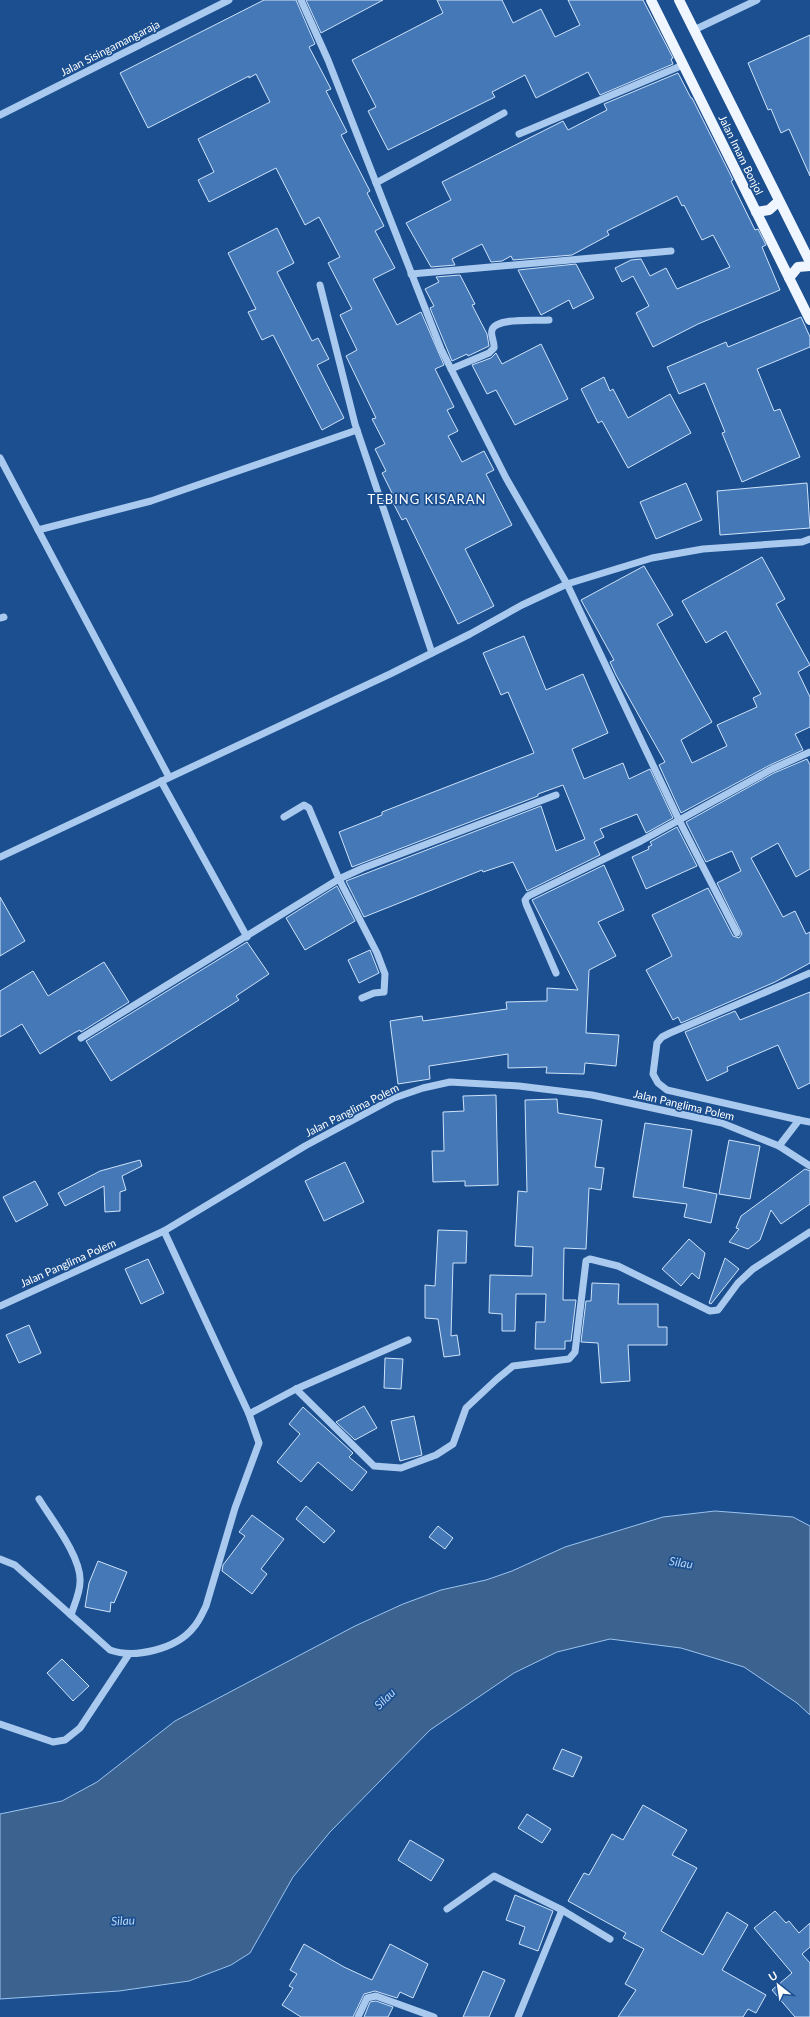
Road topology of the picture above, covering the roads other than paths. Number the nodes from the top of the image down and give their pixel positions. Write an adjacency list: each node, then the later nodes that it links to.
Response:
1 (229, 0): 9 (street, Jalan Sisingamangaraja)
2 (301, 0): 11 (street)
3 (651, 0): 7 (main road, Jalan Imam Bonjol)
4 (679, 0): 6 (main road, Jalan Imam Bonjol)
5 (757, 0): 6 (street)
6 (694, 30): 12 (main road, Jalan Imam Bonjol)
7 (683, 65): 10 (street); 13 (main road, Jalan Imam Bonjol)
8 (504, 113): 11 (street)
9 (0, 115)
10 (519, 134)
11 (376, 183): 17 (street)
12 (779, 201): 13 (main road); 15 (main road, Jalan Imam Bonjol)
13 (756, 212): 18 (main road, Jalan Imam Bonjol)
14 (671, 251): 17 (street)
15 (810, 262)
16 (810, 266): 18 (main road)
17 (412, 274): 22 (street)
18 (789, 278): 21 (main road, Jalan Imam Bonjol)
19 (320, 285): 23 (street)
20 (549, 320): 22 (street)
21 (810, 320)
22 (451, 369): 27 (street)
23 (356, 430): 25 (street); 28 (street)
24 (0, 458): 25 (street)
25 (38, 530): 30 (street)
26 (810, 539): 27 (street)
27 (567, 584): 28 (street); 34 (street)
28 (432, 653): 30 (street)
29 (810, 752): 34 (street)
30 (169, 777): 31 (street)
31 (161, 781): 35 (street); 38 (street)
32 (556, 795): 36 (street)
33 (284, 817): 36 (street)
34 (679, 820): 37 (street); 39 (street)
35 (0, 857)
36 (339, 879): 38 (street); 41 (street)
37 (738, 933)
38 (247, 937): 42 (street)
39 (556, 973)
40 (810, 973): 43 (street)
41 (362, 998)
42 (81, 1038)
43 (798, 1120): 44 (street); 45 (street)
44 (810, 1122)
45 (779, 1146): 46 (street, Jalan Panglima Polem); 47 (street, Jalan Panglima Polem)
46 (810, 1166)
47 (164, 1232): 49 (street, Jalan Panglima Polem); 52 (street)
48 (810, 1232): 51 (street)
49 (0, 1304)
50 (408, 1340): 51 (street)
51 (296, 1389): 52 (street)
52 (249, 1414): 56 (street)
53 (39, 1499): 55 (street)
54 (0, 1559): 55 (street)
55 (71, 1615): 56 (street)
56 (128, 1654): 57 (street)
57 (0, 1724)
58 (447, 1908): 59 (street)
59 (562, 1910): 60 (street); 63 (street)
60 (610, 1939)
61 (358, 2017): 62 (street)
62 (434, 2017)
63 (518, 2017)

